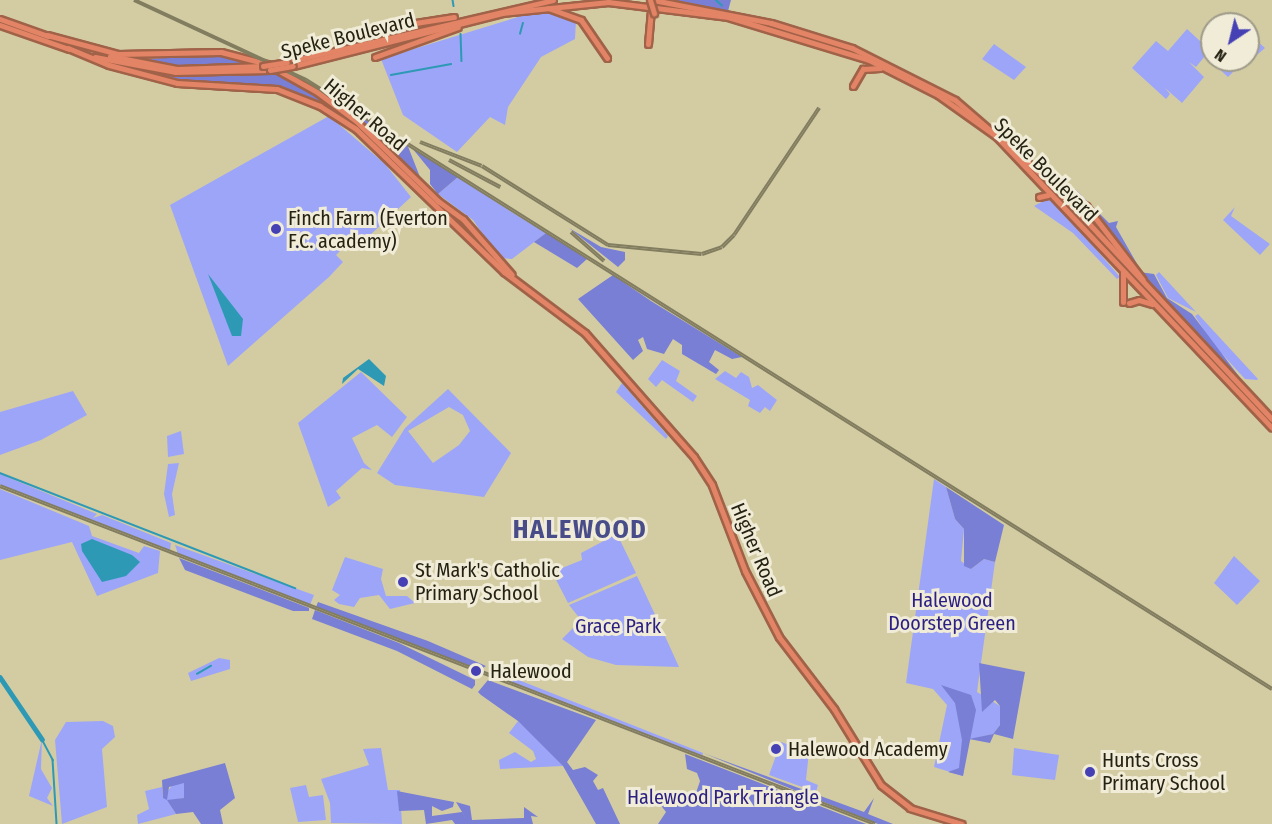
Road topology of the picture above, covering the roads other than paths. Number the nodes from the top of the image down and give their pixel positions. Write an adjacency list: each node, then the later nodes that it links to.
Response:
1 (530, 0): 4 (highway)
2 (553, 0): 4 (highway, Speke Boulevard)
3 (650, 0): 11 (highway, bridge); 17 (highway, Speke Boulevard)
4 (512, 6): 6 (highway, Speke Boulevard)
5 (502, 13): 6 (highway, Speke Boulevard); 14 (highway); 17 (highway, Speke Boulevard)
6 (486, 14): 9 (highway); 13 (highway); 15 (highway, Speke Boulevard)
7 (0, 19): 10 (highway)
8 (0, 25): 12 (highway)
9 (364, 32)
10 (47, 35): 15 (highway, Speke Boulevard, bridge); 25 (highway, Higher Road)
11 (651, 44)
12 (68, 48): 15 (highway, Speke Boulevard, bridge); 25 (highway, Higher Road)
13 (375, 57)
14 (607, 58)
15 (290, 64)
16 (853, 86): 17 (highway)
17 (928, 86): 18 (highway, Speke Boulevard)
18 (939, 93): 19 (highway, Speke Boulevard); 23 (highway, Speke Boulevard)
19 (1047, 179): 23 (highway); 26 (highway, Speke Boulevard)
20 (1048, 195): 22 (highway)
21 (1068, 196): 26 (highway)
22 (1040, 197)
23 (1076, 221): 24 (highway, Speke Boulevard)
24 (1123, 271): 27 (highway, Speke Boulevard); 27 (highway)
25 (516, 281): 30 (highway, Higher Road)
26 (1150, 291): 28 (highway, Speke Boulevard)
27 (1157, 306): 29 (highway, Speke Boulevard)
28 (1272, 419)
29 (1272, 428)
30 (962, 824)

